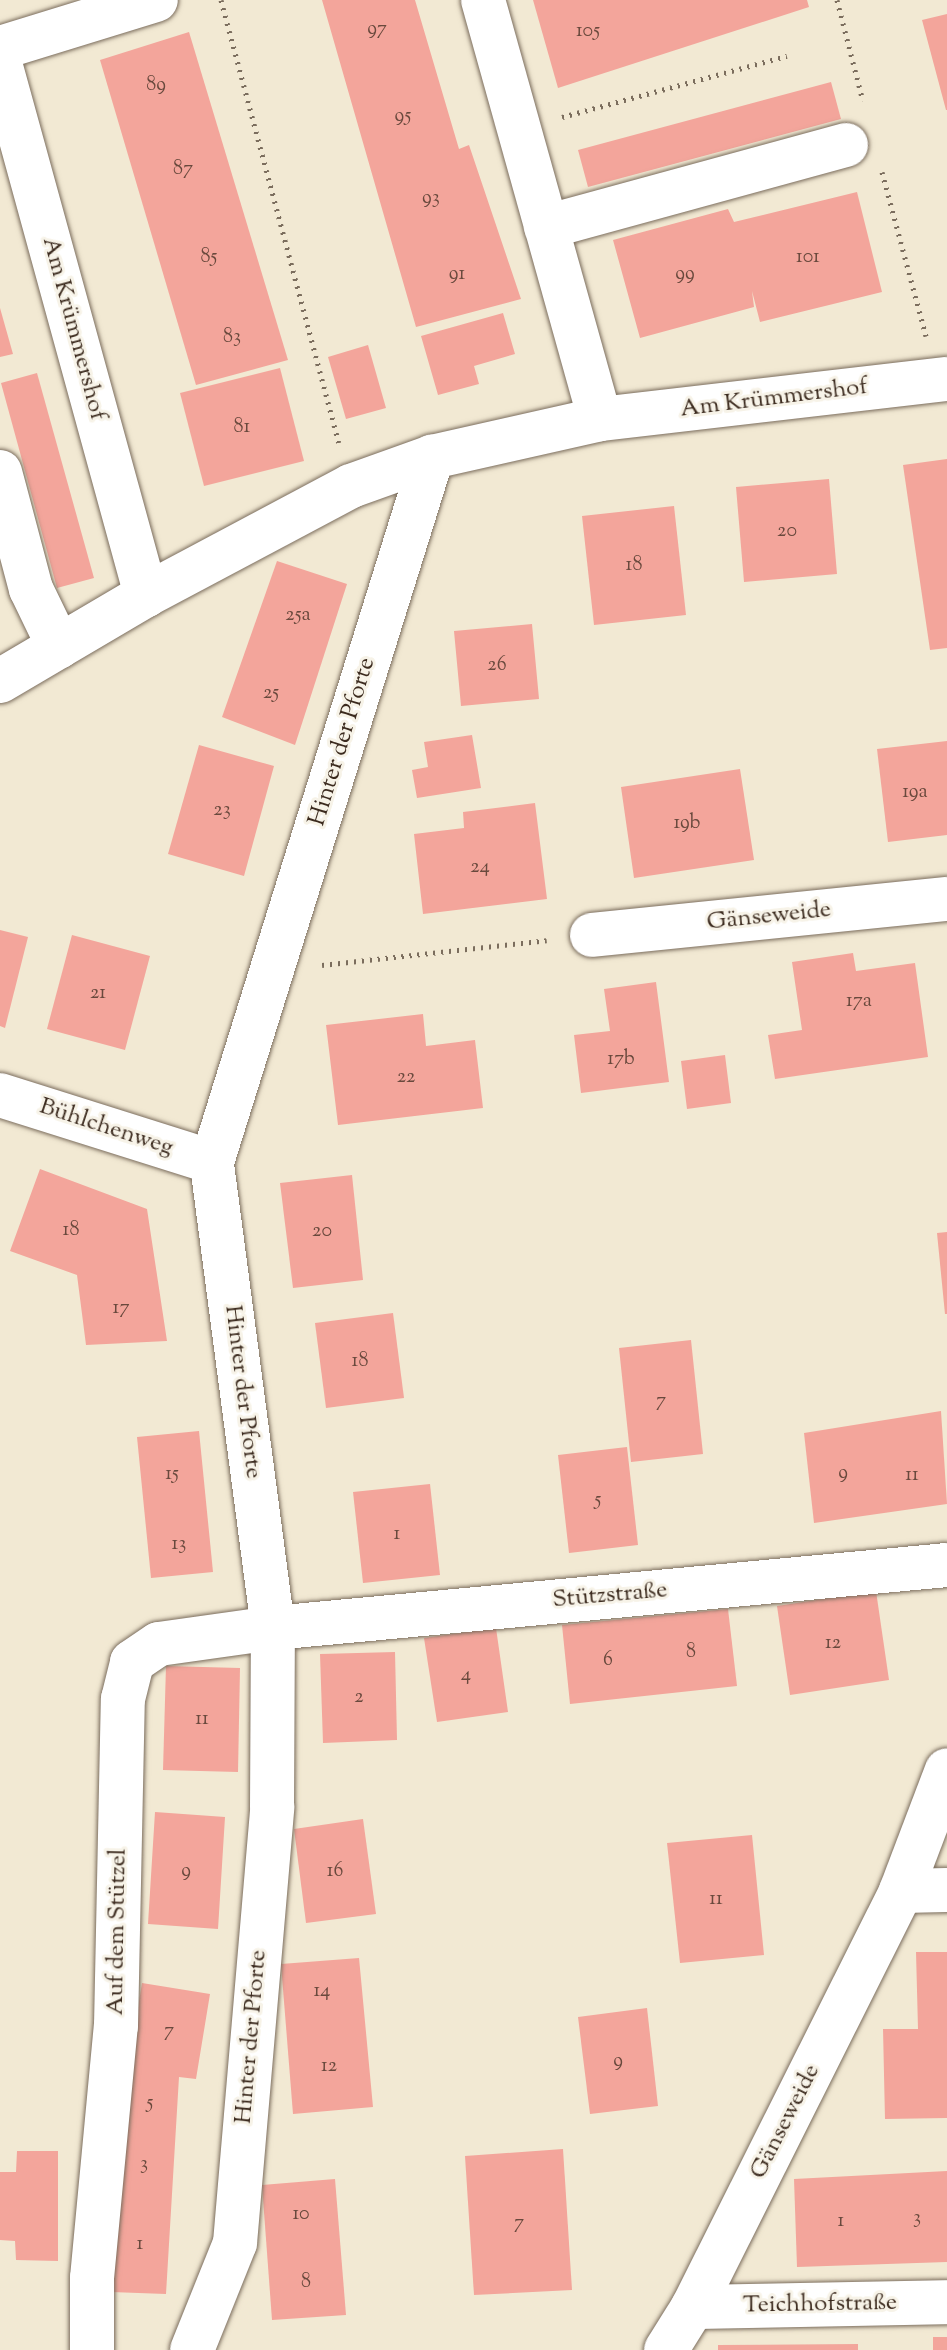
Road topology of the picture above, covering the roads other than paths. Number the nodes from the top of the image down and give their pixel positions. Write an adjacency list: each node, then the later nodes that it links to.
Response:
1 (156, 0): 3 (street)
2 (483, 0): 6 (street)
3 (0, 48)
4 (0, 63): 11 (street, Am Krümmershof)
5 (864, 156): 6 (street)
6 (546, 227): 8 (street)
7 (942, 379): 8 (street, Am Krümmershof)
8 (600, 419): 9 (street, Am Krümmershof)
9 (432, 457): 11 (street, Am Krümmershof); 17 (street, Hinter der Pforte)
10 (0, 472): 12 (street)
11 (146, 595): 12 (street, Am Krümmershof)
12 (59, 647): 13 (street, Am Krümmershof)
13 (0, 681)
14 (947, 899): 15 (street, Gänseweide)
15 (592, 935)
16 (0, 1095): 17 (street, Bühlchenweg)
17 (212, 1162): 19 (street, Hinter der Pforte)
18 (947, 1565): 19 (street, Stützstraße)
19 (273, 1628): 25 (street, Auf dem Stützel); 26 (street, Hinter der Pforte)
20 (947, 1770): 22 (street, Gänseweide)
21 (947, 1890): 22 (street)
22 (901, 1891): 24 (street, Gänseweide)
23 (947, 2302): 24 (street, Teichhofstraße)
24 (693, 2307): 27 (street, Gänseweide)
25 (92, 2350)
26 (192, 2350)
27 (666, 2350)

